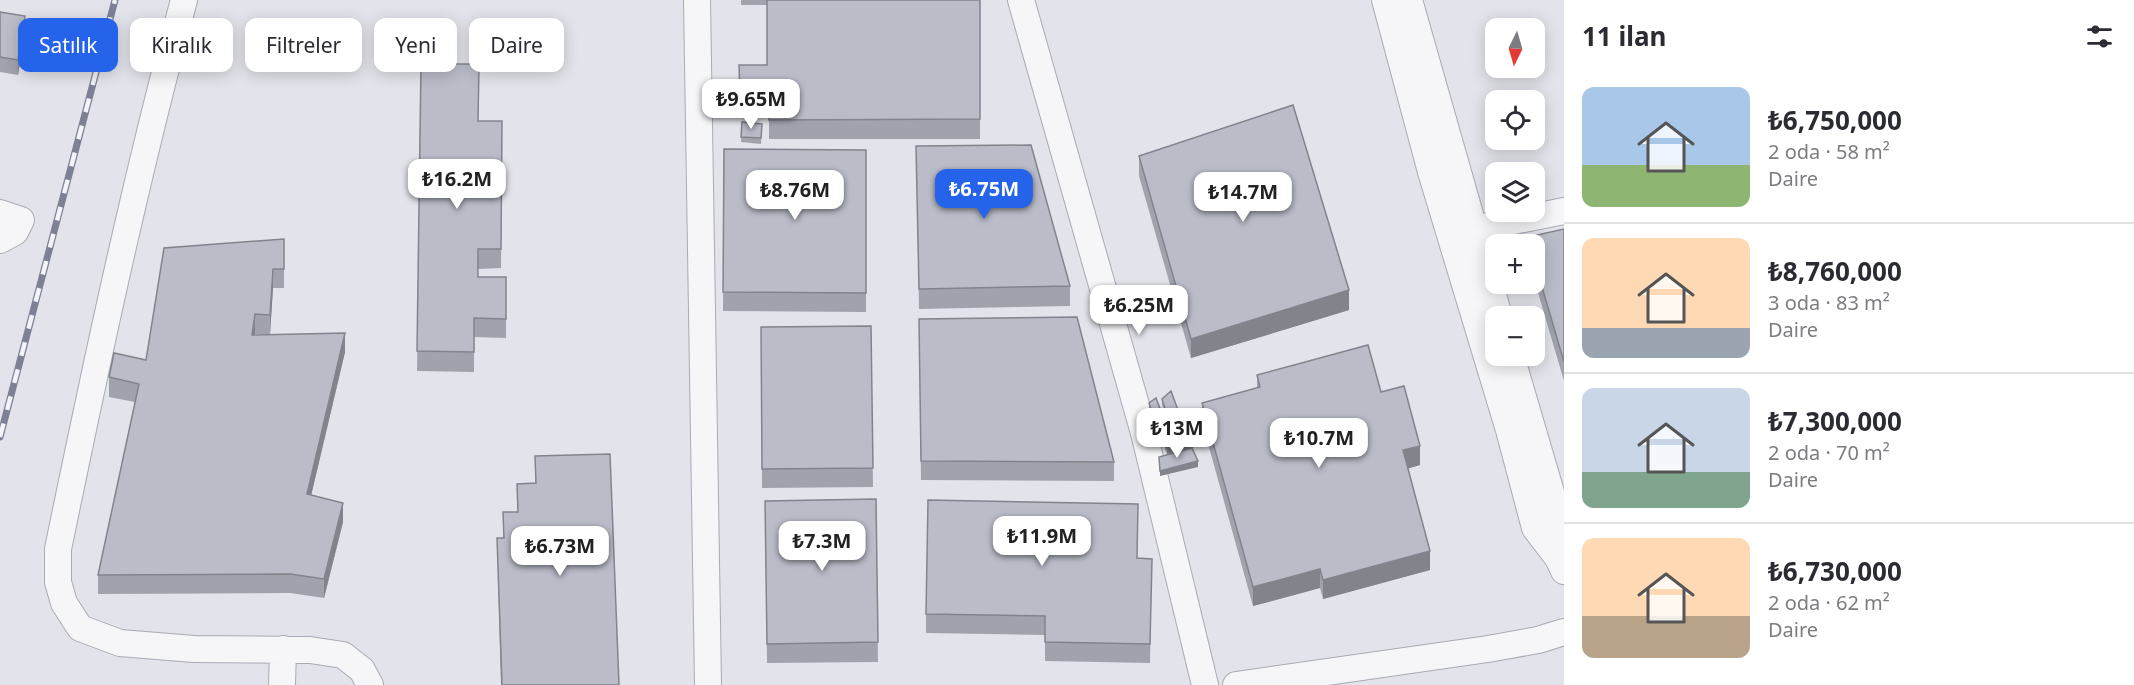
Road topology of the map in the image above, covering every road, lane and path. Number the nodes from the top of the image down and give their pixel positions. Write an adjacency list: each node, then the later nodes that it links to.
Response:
1 (184, 0): 14 (street)
2 (697, 0): 17 (street)
3 (1021, 0): 18 (street)
4 (1385, 0): 12 (street)
5 (1409, 0): 8 (street)
6 (1564, 211): 8 (street)
7 (0, 213): 9 (street)
8 (1474, 229): 10 (street)
9 (0, 240)
10 (1496, 306)
11 (1514, 366): 12 (street)
12 (1561, 565)
13 (1564, 632): 19 (street)
14 (283, 649): 15 (street); 16 (street)
15 (282, 685)
16 (370, 685)
17 (708, 685)
18 (1205, 685)
19 (1236, 685)

